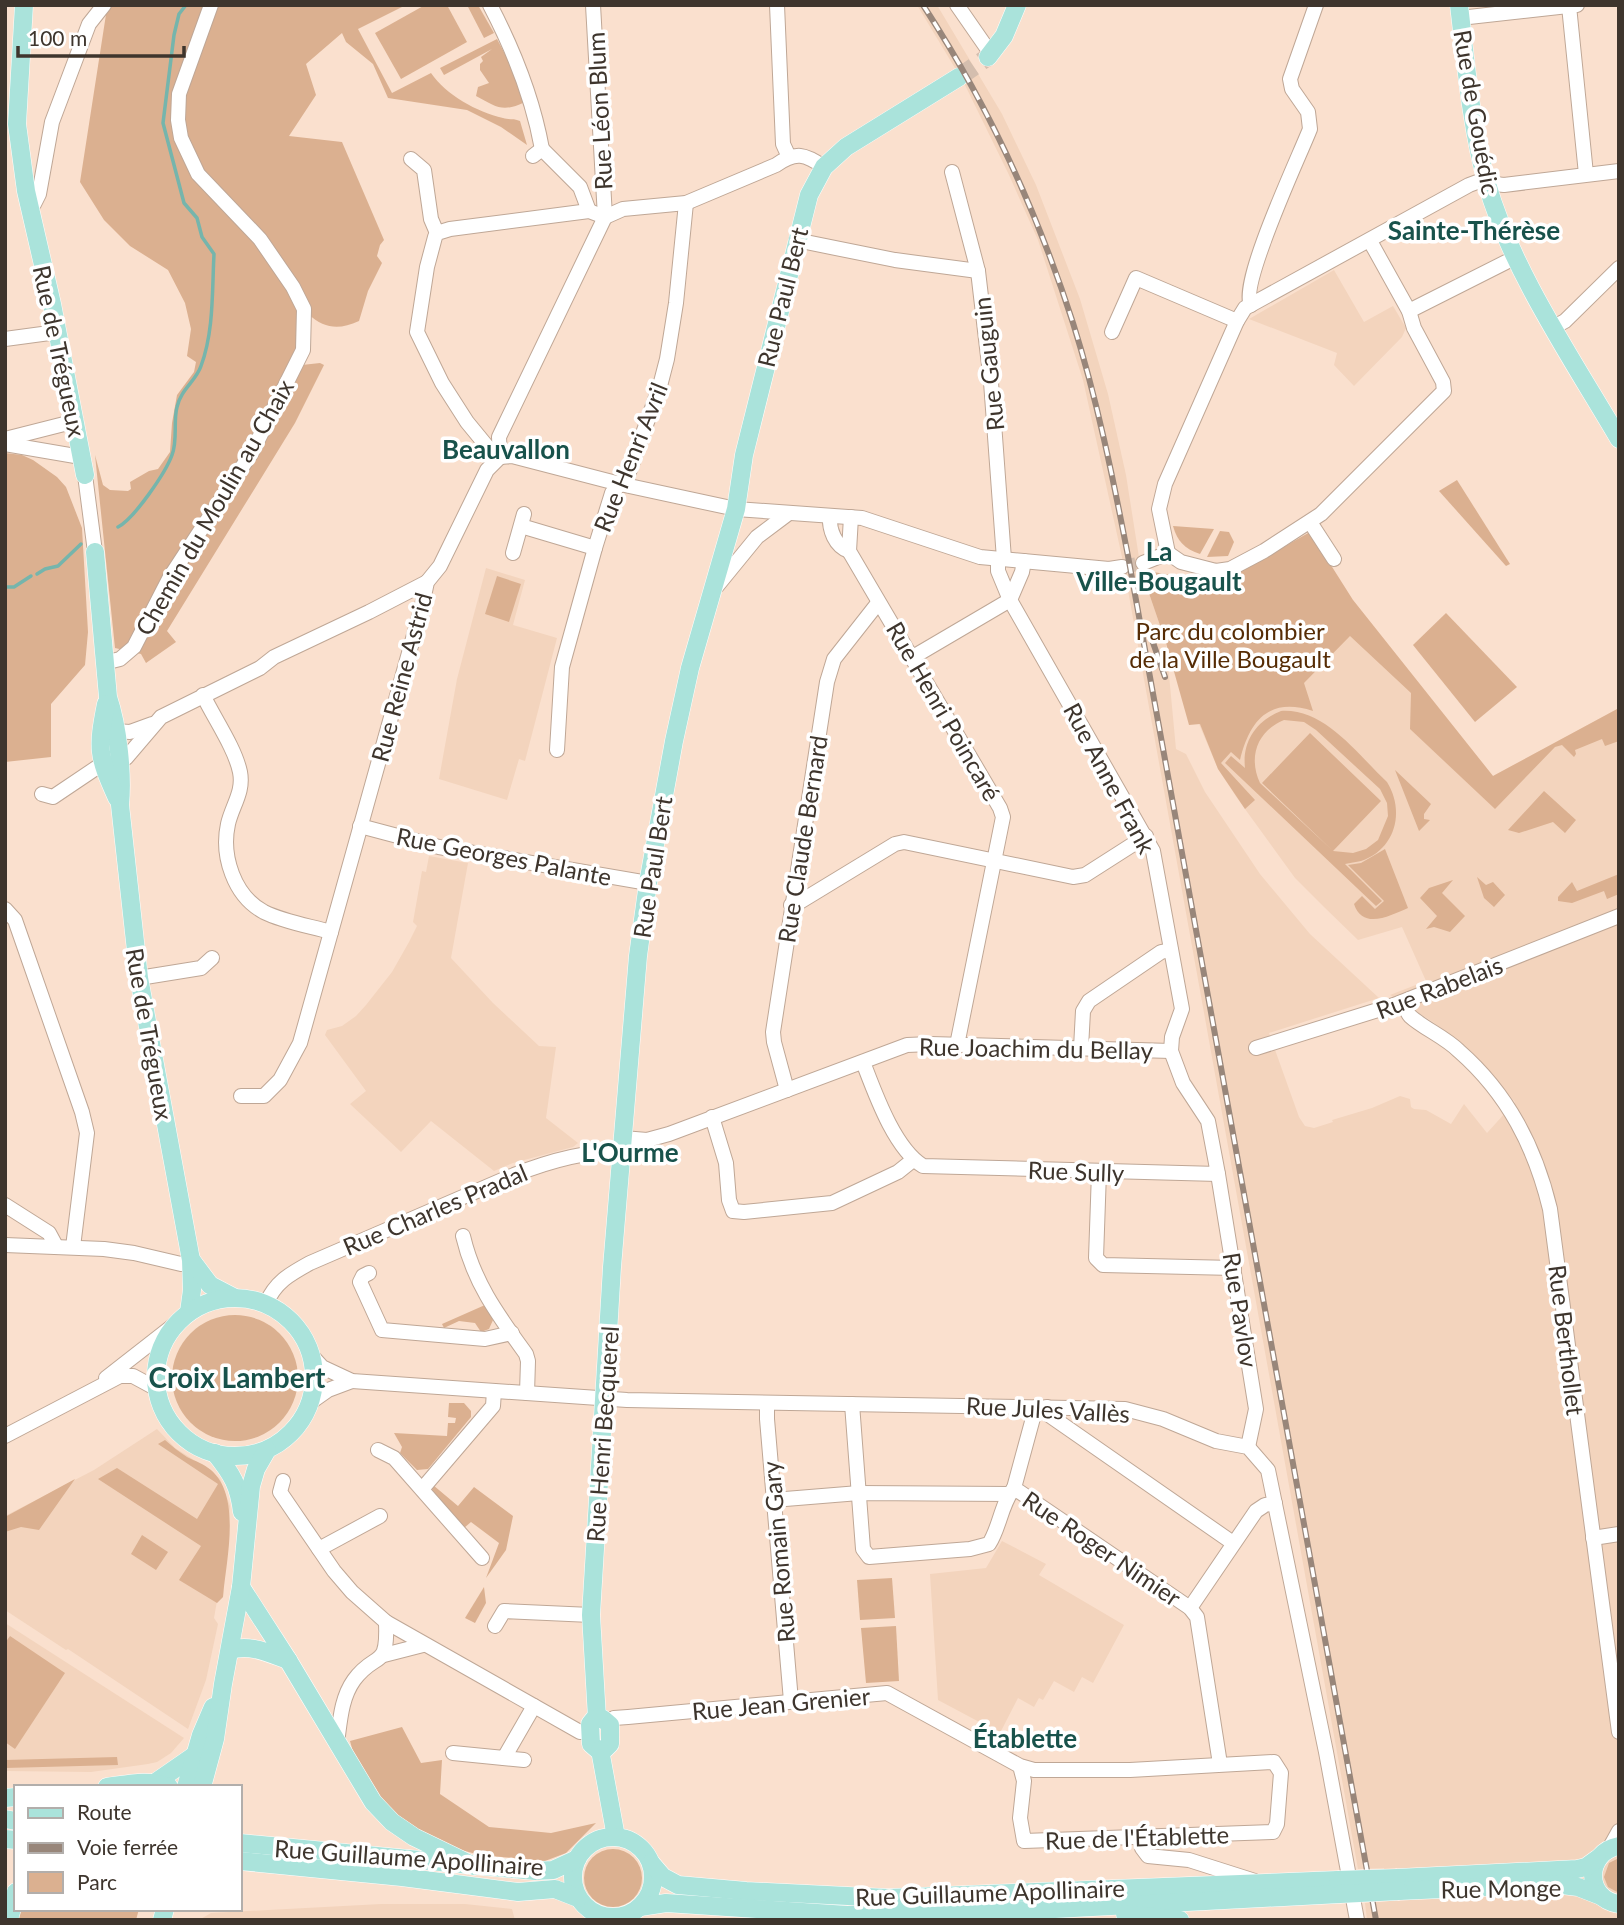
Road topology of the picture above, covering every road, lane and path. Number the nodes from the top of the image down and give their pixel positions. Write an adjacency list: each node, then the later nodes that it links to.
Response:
1 (24, 5): 25 (main road, Rue de Trégueux)
2 (104, 5): 25 (street)
3 (211, 5): 67 (street, Chemin du Moulin au Chaix)
4 (490, 5): 24 (street)
5 (593, 5): 22 (street, Rue Léon Blum)
6 (777, 5): 15 (street)
7 (957, 5): 13 (street)
8 (1017, 5): 13 (main road)
9 (1316, 5): 33 (street)
10 (1577, 5): 11 (street)
11 (1569, 6): 12 (street); 20 (street)
12 (1459, 12): 21 (main road, Rue de Gouédic)
13 (990, 55)
14 (959, 77): 17 (main road, Rue Paul Bert)
15 (789, 157): 17 (street); 23 (street)
16 (411, 159): 27 (street)
17 (824, 167): 28 (main road, Rue Paul Bert)
18 (1619, 171): 20 (street)
19 (952, 172): 32 (street, Rue Gauguin)
20 (1586, 174): 21 (street)
21 (1487, 184): 29 (street); 30 (main road, Rue de Gouédic)
22 (604, 196): 24 (street); 26 (street, Rue Léon Blum)
23 (686, 202): 26 (street); 46 (street, Rue Henri Avril)
24 (587, 204): 26 (street); 27 (street)
25 (29, 206): 37 (main road, Rue de Trégueux)
26 (605, 217): 44 (street, Rue Reine Astrid)
27 (437, 233): 44 (street)
28 (796, 240): 32 (street); 47 (main road, Rue Paul Bert)
29 (1370, 241): 33 (street); 34 (street)
30 (1516, 257): 34 (street); 36 (main road, Rue de Gouédic)
31 (1619, 268): 36 (street)
32 (978, 271): 57 (street, Rue Gauguin)
33 (1251, 305): 35 (street)
34 (1409, 311): 51 (street)
35 (1237, 321): 38 (street); 56 (street)
36 (1554, 327): 41 (main road, Rue de Gouédic)
37 (57, 332): 39 (street); 40 (main road, Rue de Trégueux)
38 (1112, 332)
39 (5, 339)
40 (76, 421): 42 (street); 43 (main road, Rue de Trégueux)
41 (1618, 436)
42 (5, 441): 43 (street)
43 (81, 457): 45 (main road, Rue de Trégueux)
44 (500, 457): 46 (street); 62 (street, Rue Reine Astrid)
45 (85, 475): 54 (street, Rue de Trégueux)
46 (620, 484): 47 (street); 52 (street, Rue Henri Avril)
47 (736, 509): 48 (street); 63 (main road, Rue Paul Bert)
48 (789, 513): 49 (street); 63 (street, Rue Paul Bert)
49 (830, 516): 50 (street); 53 (street, Rue Henri Poincaré)
50 (851, 517): 53 (street); 57 (street)
51 (1310, 522): 56 (street); 58 (street)
52 (594, 548): 55 (street); 70 (street, Rue Henri Avril)
53 (849, 551): 65 (street, Rue Henri Poincaré)
54 (95, 552): 67 (main road, Rue de Trégueux)
55 (513, 553)
56 (1168, 553): 60 (street)
57 (1001, 559): 59 (street); 64 (street, Rue Anne Frank)
58 (1334, 559)
59 (1024, 561): 61 (street); 64 (street)
60 (1143, 563)
61 (1122, 567)
62 (427, 582): 68 (street); 73 (street, Rue Reine Astrid)
63 (714, 589): 76 (main road, Rue Paul Bert)
64 (1010, 600): 66 (street); 74 (street, Rue Anne Frank)
65 (878, 603): 66 (street, Rue Henri Poincaré); 77 (street, Rue Claude Bernard)
66 (912, 657): 75 (street, Rue Henri Poincaré)
67 (104, 663): 71 (main road, Rue de Trégueux)
68 (203, 695): 69 (street); 80 (street)
69 (153, 724): 71 (street); 71 (street)
70 (557, 750)
71 (112, 754): 72 (street); 83 (main road, Rue de Trégueux)
72 (42, 794)
73 (360, 827): 76 (street, Rue Georges Palante); 80 (street, Rue Reine Astrid)
74 (1146, 836): 75 (street); 81 (street, Rue Anne Frank)
75 (996, 861): 77 (street); 85 (street, Rue Henri Poincaré)
76 (648, 883): 93 (main road, Rue Paul Bert)
77 (791, 905): 90 (street, Rue Claude Bernard)
78 (5, 909): 101 (street)
79 (1619, 916): 84 (street, Rue Rabelais)
80 (331, 932): 91 (street, Rue Reine Astrid)
81 (1171, 950): 86 (street); 88 (street, Rue Anne Frank)
82 (212, 958): 83 (street)
83 (139, 978): 102 (main road, Rue de Trégueux)
84 (1403, 1002): 87 (street, Rue Rabelais); 134 (street, Rue Berthollet)
85 (957, 1045): 86 (street, Rue Joachim du Bellay); 89 (street, Rue Joachim du Bellay)
86 (1081, 1048): 88 (street, Rue Joachim du Bellay)
87 (1256, 1048)
88 (1171, 1051): 96 (street)
89 (863, 1062): 90 (street, Rue Joachim du Bellay); 94 (street)
90 (787, 1090): 92 (street, Rue Joachim du Bellay)
91 (241, 1096)
92 (712, 1118): 93 (street, Rue Joachim du Bellay); 94 (street)
93 (623, 1144): 106 (street, Rue Charles Pradal); 115 (main road, Rue Henri Becquerel)
94 (913, 1160): 95 (street, Rue Sully)
95 (1099, 1172): 96 (street, Rue Sully); 103 (street)
96 (1218, 1174): 103 (street, Rue Pavlov)
97 (5, 1205): 100 (street)
98 (463, 1236): 108 (street)
99 (5, 1244): 100 (street)
100 (56, 1245): 101 (street)
101 (73, 1247): 102 (street)
102 (191, 1260): 105 (main road, Rue de Trégueux); 107 (main road, Rue de Trégueux)
103 (1234, 1268): 121 (street, Rue Pavlov)
104 (369, 1273): 108 (street)
105 (233, 1297): 106 (main road); 107 (main road)
106 (266, 1304): 109 (main road)
107 (184, 1317): 111 (main road); 114 (street)
108 (512, 1333): 113 (street)
109 (312, 1356): 110 (street); 116 (main road)
110 (352, 1381): 112 (street, Rue Jules Vallès); 116 (street)
111 (157, 1389): 114 (street); 124 (main road)
112 (494, 1391): 113 (street, Rue Jules Vallès); 126 (street)
113 (527, 1394): 115 (street, Rue Jules Vallès)
114 (80, 1398): 120 (street)
115 (605, 1399): 117 (street, Rue Jules Vallès); 140 (main road, Rue Henri Becquerel)
116 (311, 1402): 122 (main road)
117 (767, 1403): 118 (street, Rue Jules Vallès); 129 (street, Rue Romain Gary)
118 (852, 1404): 119 (street, Rue Jules Vallès); 128 (street)
119 (1041, 1407): 121 (street, Rue Jules Vallès); 127 (street, Rue Roger Nimier); 135 (street)
120 (5, 1436)
121 (1248, 1447): 130 (street)
122 (267, 1450): 124 (main road); 132 (main road)
123 (378, 1450): 126 (street)
124 (215, 1453): 132 (main road)
125 (284, 1481): 136 (street)
126 (423, 1488): 137 (street)
127 (1012, 1491): 128 (street); 128 (street); 139 (street, Rue Roger Nimier)
128 (859, 1493): 129 (street)
129 (773, 1500): 148 (street, Rue Romain Gary)
130 (1275, 1503): 135 (street); 184 (street)
131 (380, 1516): 136 (street)
132 (245, 1533): 138 (main road)
133 (1619, 1534): 134 (street)
134 (1593, 1538): 151 (street, Rue Berthollet)
135 (1233, 1543): 139 (street)
136 (319, 1549): 141 (street)
137 (482, 1558)
138 (241, 1587): 144 (main road); 146 (main road)
139 (1190, 1608): 157 (street)
140 (591, 1615): 142 (street); 150 (main road, Rue Henri Becquerel)
141 (386, 1622): 143 (street); 145 (street)
142 (495, 1626)
143 (424, 1645): 145 (street); 149 (street)
144 (230, 1650): 146 (main road); 147 (main road)
145 (384, 1655): 152 (street)
146 (288, 1660): 152 (main road)
147 (223, 1684): 154 (main road); 161 (main road)
148 (791, 1701): 150 (street, Rue Jean Grenier); 158 (street, Rue Jean Grenier)
149 (534, 1706): 150 (street); 155 (street)
150 (599, 1724): 163 (main road)
151 (1619, 1732)
152 (337, 1743): 170 (main road)
153 (453, 1753): 155 (street)
154 (195, 1755): 159 (main road); 160 (main road)
155 (504, 1758): 156 (street)
156 (524, 1760)
157 (1220, 1763): 158 (street, Rue de l'Établette); 164 (street, Rue de l'Établette)
158 (1020, 1766): 164 (street, Rue de l'Établette)
159 (162, 1785)
160 (187, 1785)
161 (203, 1785)
162 (1619, 1831): 166 (street)
163 (616, 1837): 167 (main road); 169 (main road)
164 (1140, 1837): 173 (street)
165 (242, 1843): 170 (main road, Rue Guillaume Apollinaire)
166 (1608, 1851): 174 (main road, Rue Monge); 178 (main road)
167 (577, 1859): 170 (main road, Rue Guillaume Apollinaire); 176 (main road)
168 (242, 1861): 172 (main road, Rue Guillaume Apollinaire)
169 (650, 1863): 173 (main road, Rue Guillaume Apollinaire); 179 (main road)
170 (474, 1866)
171 (242, 1868): 172 (main road)
172 (313, 1868): 176 (main road, Rue Guillaume Apollinaire)
173 (1259, 1883): 175 (main road, Rue Guillaume Apollinaire)
174 (1398, 1885): 175 (main road, bridge); 178 (main road, Rue Monge)
175 (1339, 1887): 180 (main road, Rue Guillaume Apollinaire)
176 (578, 1898): 181 (main road)
177 (14, 1900): 182 (main road)
178 (1613, 1903)
179 (640, 1907): 180 (main road, Rue Guillaume Apollinaire); 181 (main road)
180 (1066, 1908): 183 (main road)
181 (615, 1919)
182 (9, 1920)
183 (1180, 1920)
184 (1357, 1920)

